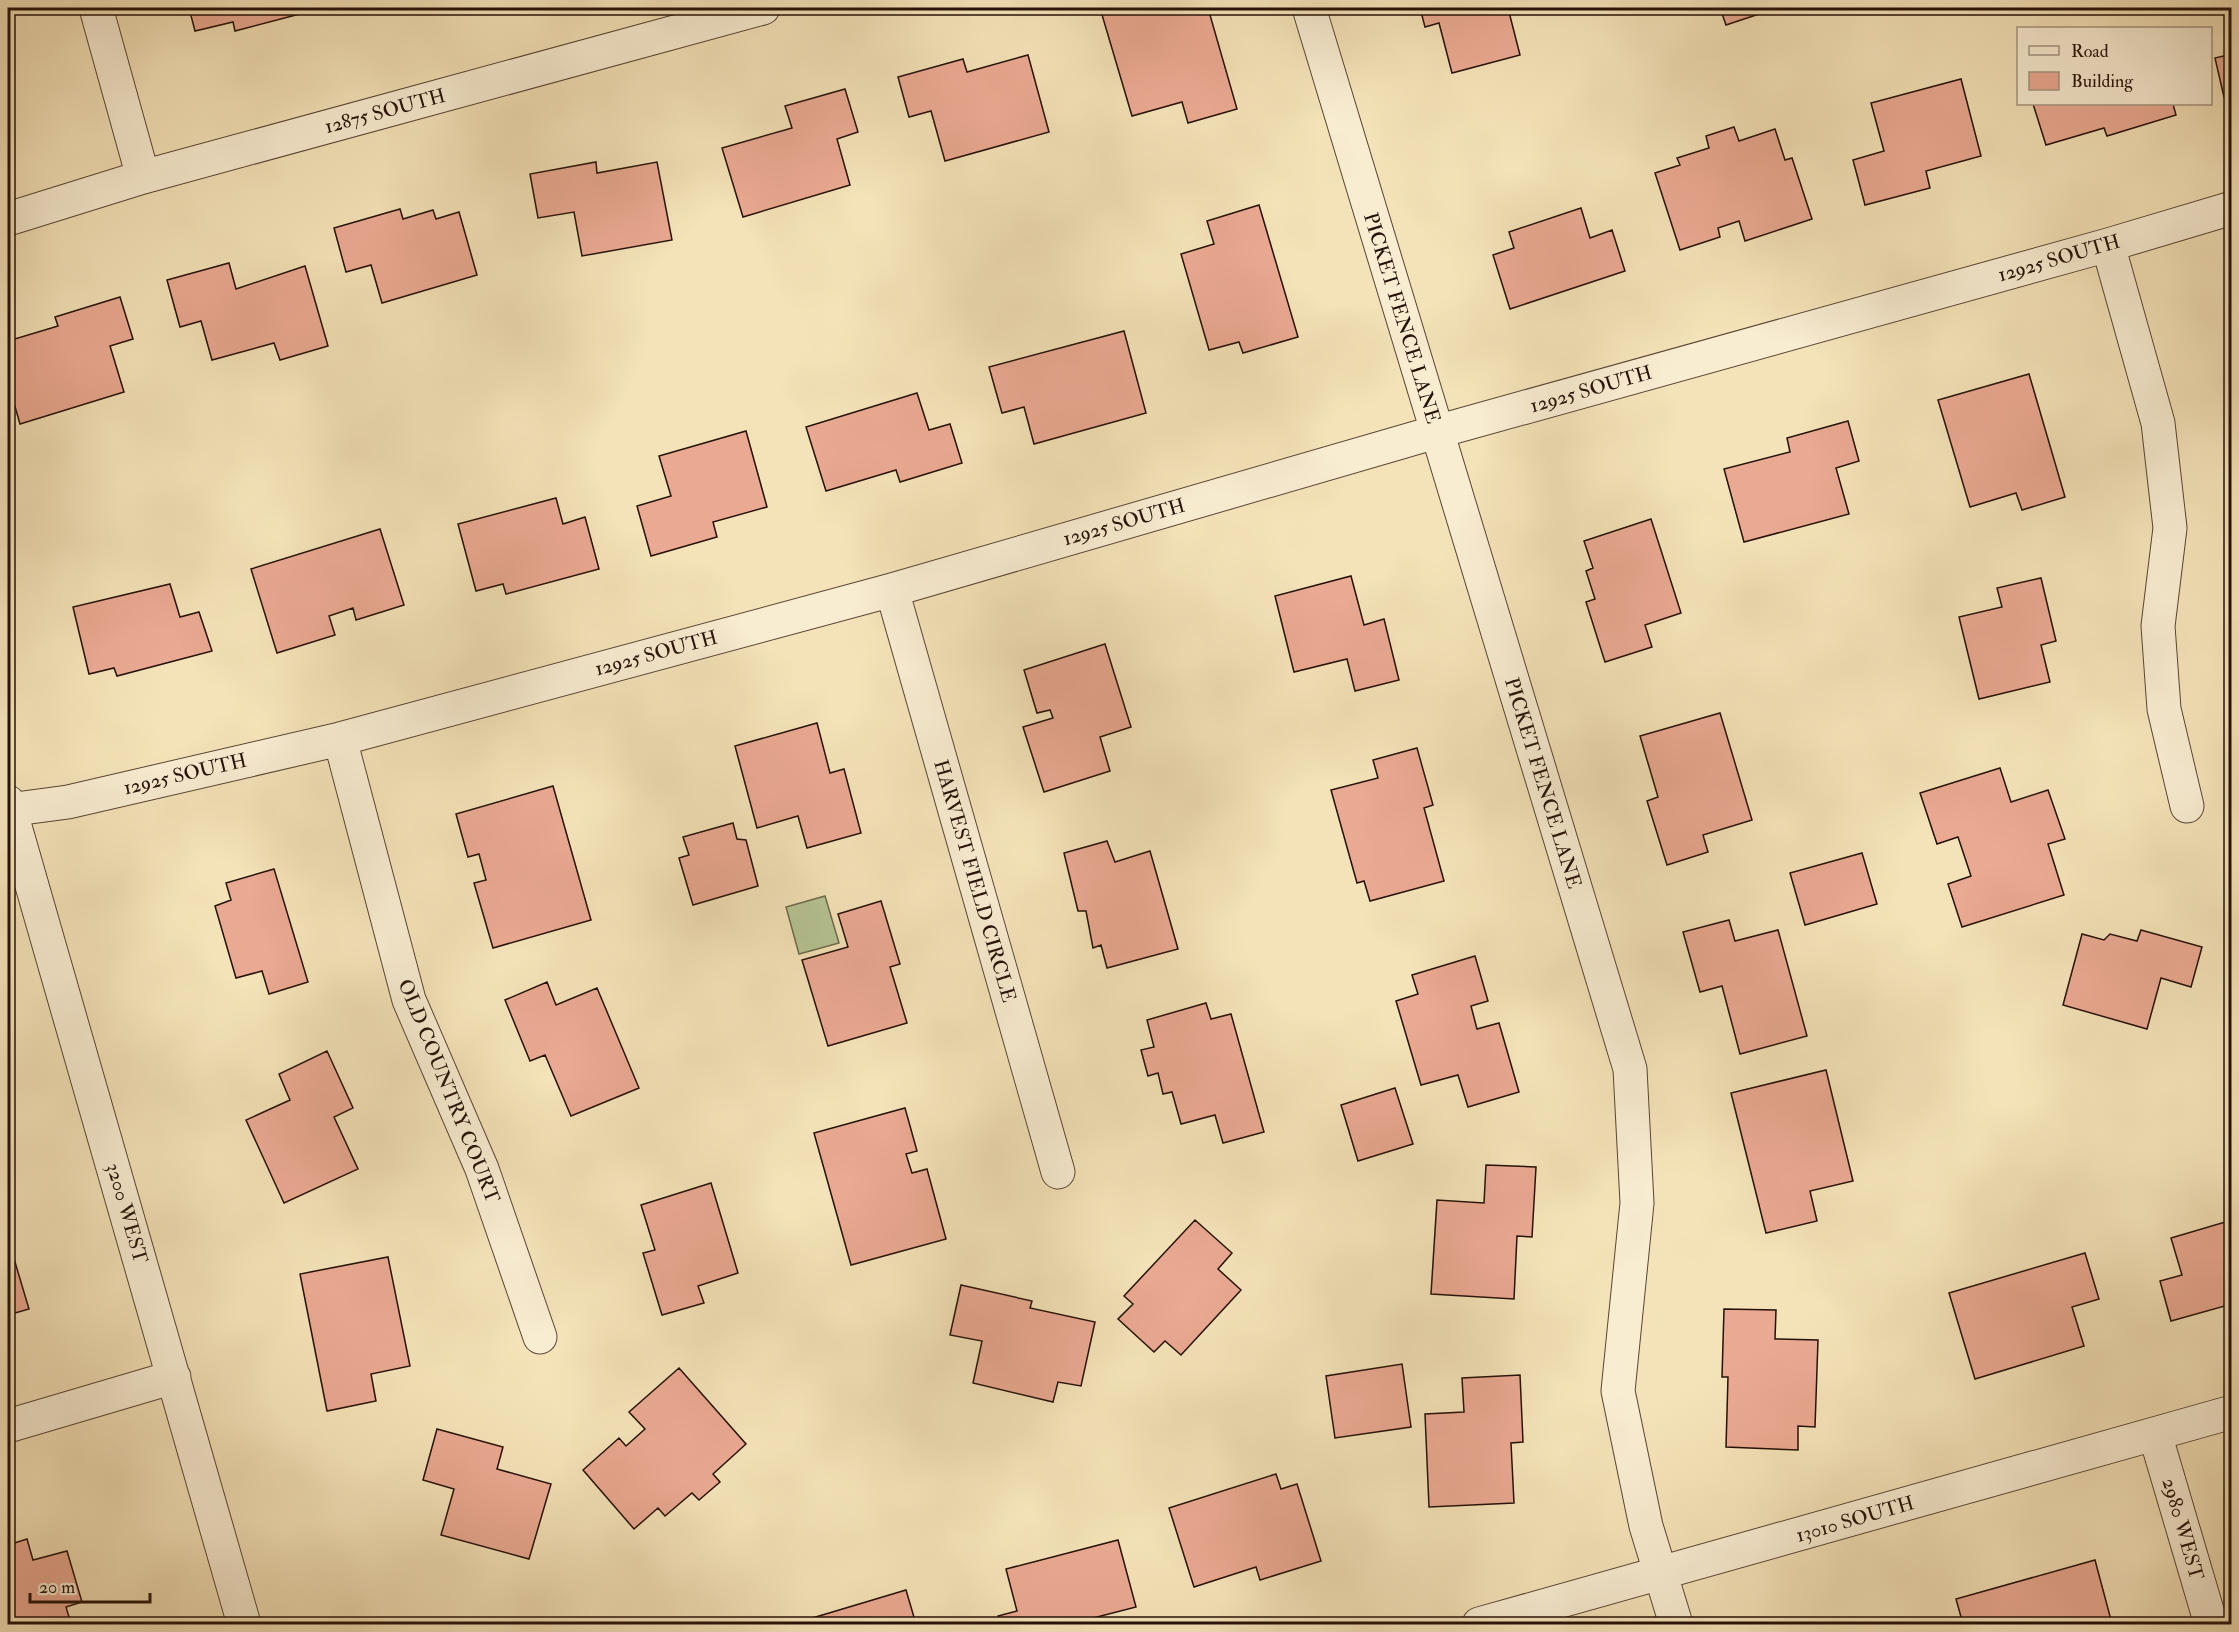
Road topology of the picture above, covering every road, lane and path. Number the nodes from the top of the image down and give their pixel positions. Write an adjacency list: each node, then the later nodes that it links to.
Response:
1 (96, 8): 4 (street)
2 (764, 8): 4 (street, 12875 SOUTH)
3 (1309, 8): 8 (street, PICKET FENCE LANE)
4 (143, 177): 6 (street, 12875 SOUTH)
5 (2232, 208): 7 (street, 12925 SOUTH)
6 (8, 219)
7 (2108, 245): 8 (street, 12925 SOUTH); 11 (street)
8 (1436, 432): 9 (street, 12925 SOUTH); 19 (street, PICKET FENCE LANE)
9 (892, 590): 10 (street, 12925 SOUTH); 13 (street, HARVEST FIELD CIRCLE)
10 (340, 739): 12 (street, 12925 SOUTH); 14 (street, OLD COUNTRY COURT)
11 (2187, 806)
12 (8, 807): 15 (street, 3200 WEST)
13 (1058, 1172)
14 (540, 1336)
15 (174, 1377): 17 (street); 20 (street, 3200 WEST)
16 (2232, 1412): 18 (street, 13010 SOUTH)
17 (8, 1426)
18 (2155, 1434): 19 (street, 13010 SOUTH); 23 (street, 2980 WEST)
19 (1661, 1574): 21 (street, 13010 SOUTH); 22 (street, PICKET FENCE LANE)
20 (244, 1624)
21 (1479, 1624)
22 (1676, 1624)
23 (2211, 1624)

